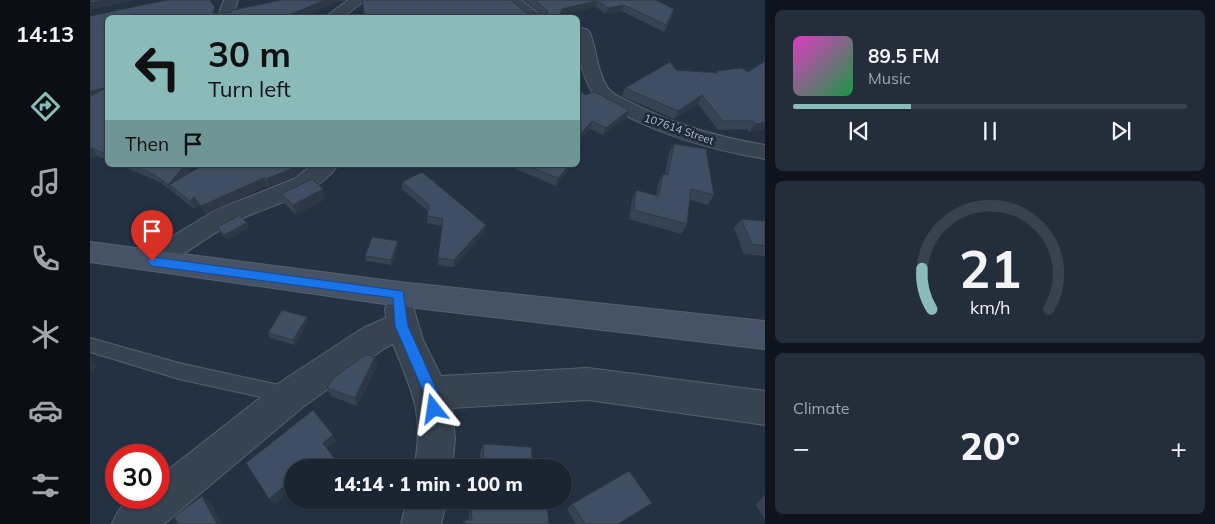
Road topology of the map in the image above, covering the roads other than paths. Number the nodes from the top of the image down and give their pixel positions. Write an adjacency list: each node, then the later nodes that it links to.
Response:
1 (358, 0): 3 (street)
2 (512, 0): 4 (street)
3 (336, 15)
4 (534, 15)
5 (582, 38): 6 (street, 107614 Street)
6 (765, 152)
7 (324, 167): 9 (street)
8 (90, 252): 9 (main road)
9 (152, 261): 10 (main road)
10 (400, 310): 11 (main road); 13 (street); 14 (street)
11 (765, 335)
12 (90, 345): 14 (lane)
13 (431, 393): 15 (street); 16 (street)
14 (291, 396): 18 (street)
15 (765, 408)
16 (434, 459)
17 (425, 509): 19 (street)
18 (132, 524)
19 (422, 524)

